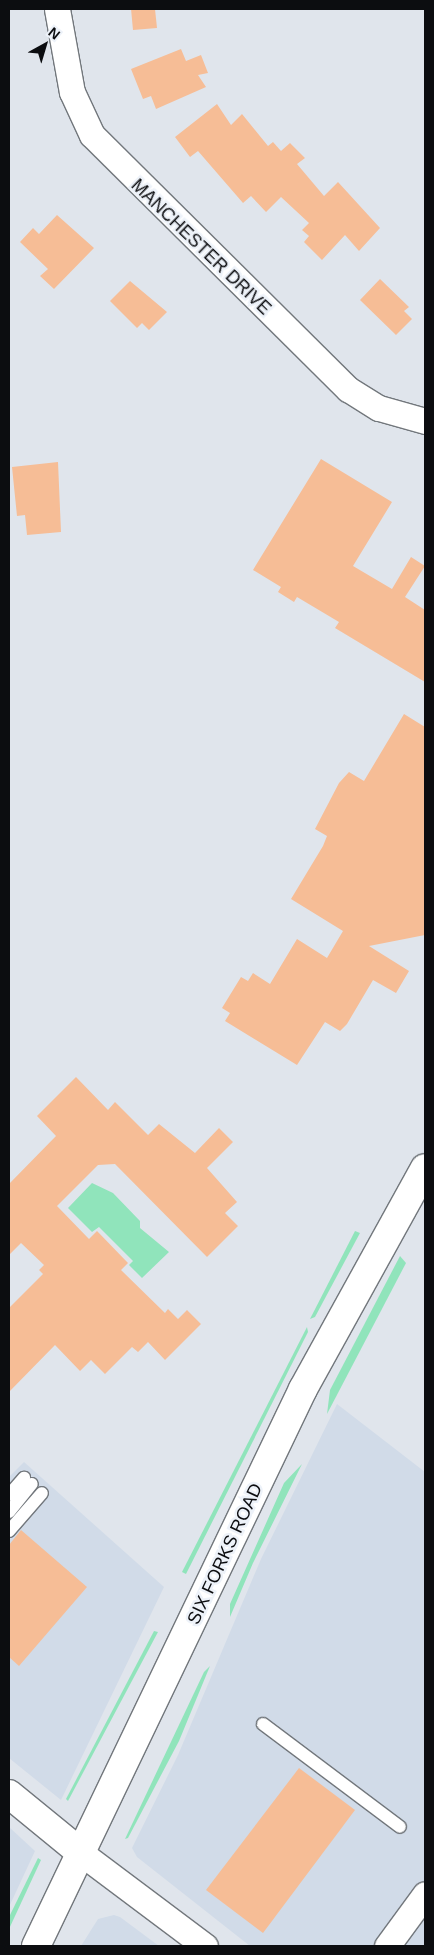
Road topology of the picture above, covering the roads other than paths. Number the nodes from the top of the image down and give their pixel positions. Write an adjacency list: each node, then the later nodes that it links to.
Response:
1 (57, 9): 2 (street, MANCHESTER DRIVE)
2 (425, 421)
3 (425, 1168): 11 (main road, SIX FORKS ROAD)
4 (33, 1485): 5 (lane); 6 (lane); 7 (lane)
5 (9, 1495)
6 (9, 1512)
7 (9, 1532)
8 (263, 1724): 10 (lane)
9 (9, 1794): 11 (main road)
10 (400, 1827)
11 (81, 1853): 13 (main road, SIX FORKS ROAD); 14 (street)
12 (425, 1894): 15 (street)
13 (36, 1946)
14 (205, 1946)
15 (387, 1946)

